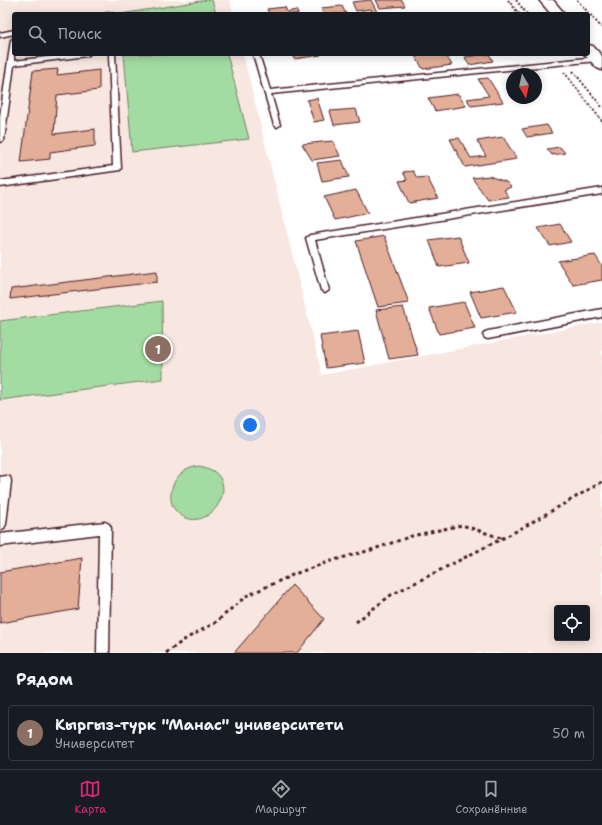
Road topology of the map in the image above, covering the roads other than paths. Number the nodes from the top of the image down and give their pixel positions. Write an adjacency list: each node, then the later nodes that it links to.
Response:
1 (546, 0): 2 (main road)
2 (556, 12)
3 (12, 32): 4 (lane)
4 (0, 35)
5 (12, 55): 10 (lane)
6 (70, 56): 10 (lane)
7 (112, 56): 14 (lane)
8 (257, 56): 11 (lane)
9 (596, 58): 11 (lane)
10 (11, 63): 13 (lane)
11 (268, 92): 12 (lane)
12 (277, 125)
13 (0, 140)
14 (0, 184)
15 (602, 191): 16 (lane)
16 (325, 290)
17 (602, 313): 18 (lane)
18 (488, 335)
19 (0, 482): 20 (lane)
20 (0, 524)
21 (0, 540): 22 (lane)
22 (103, 653)

